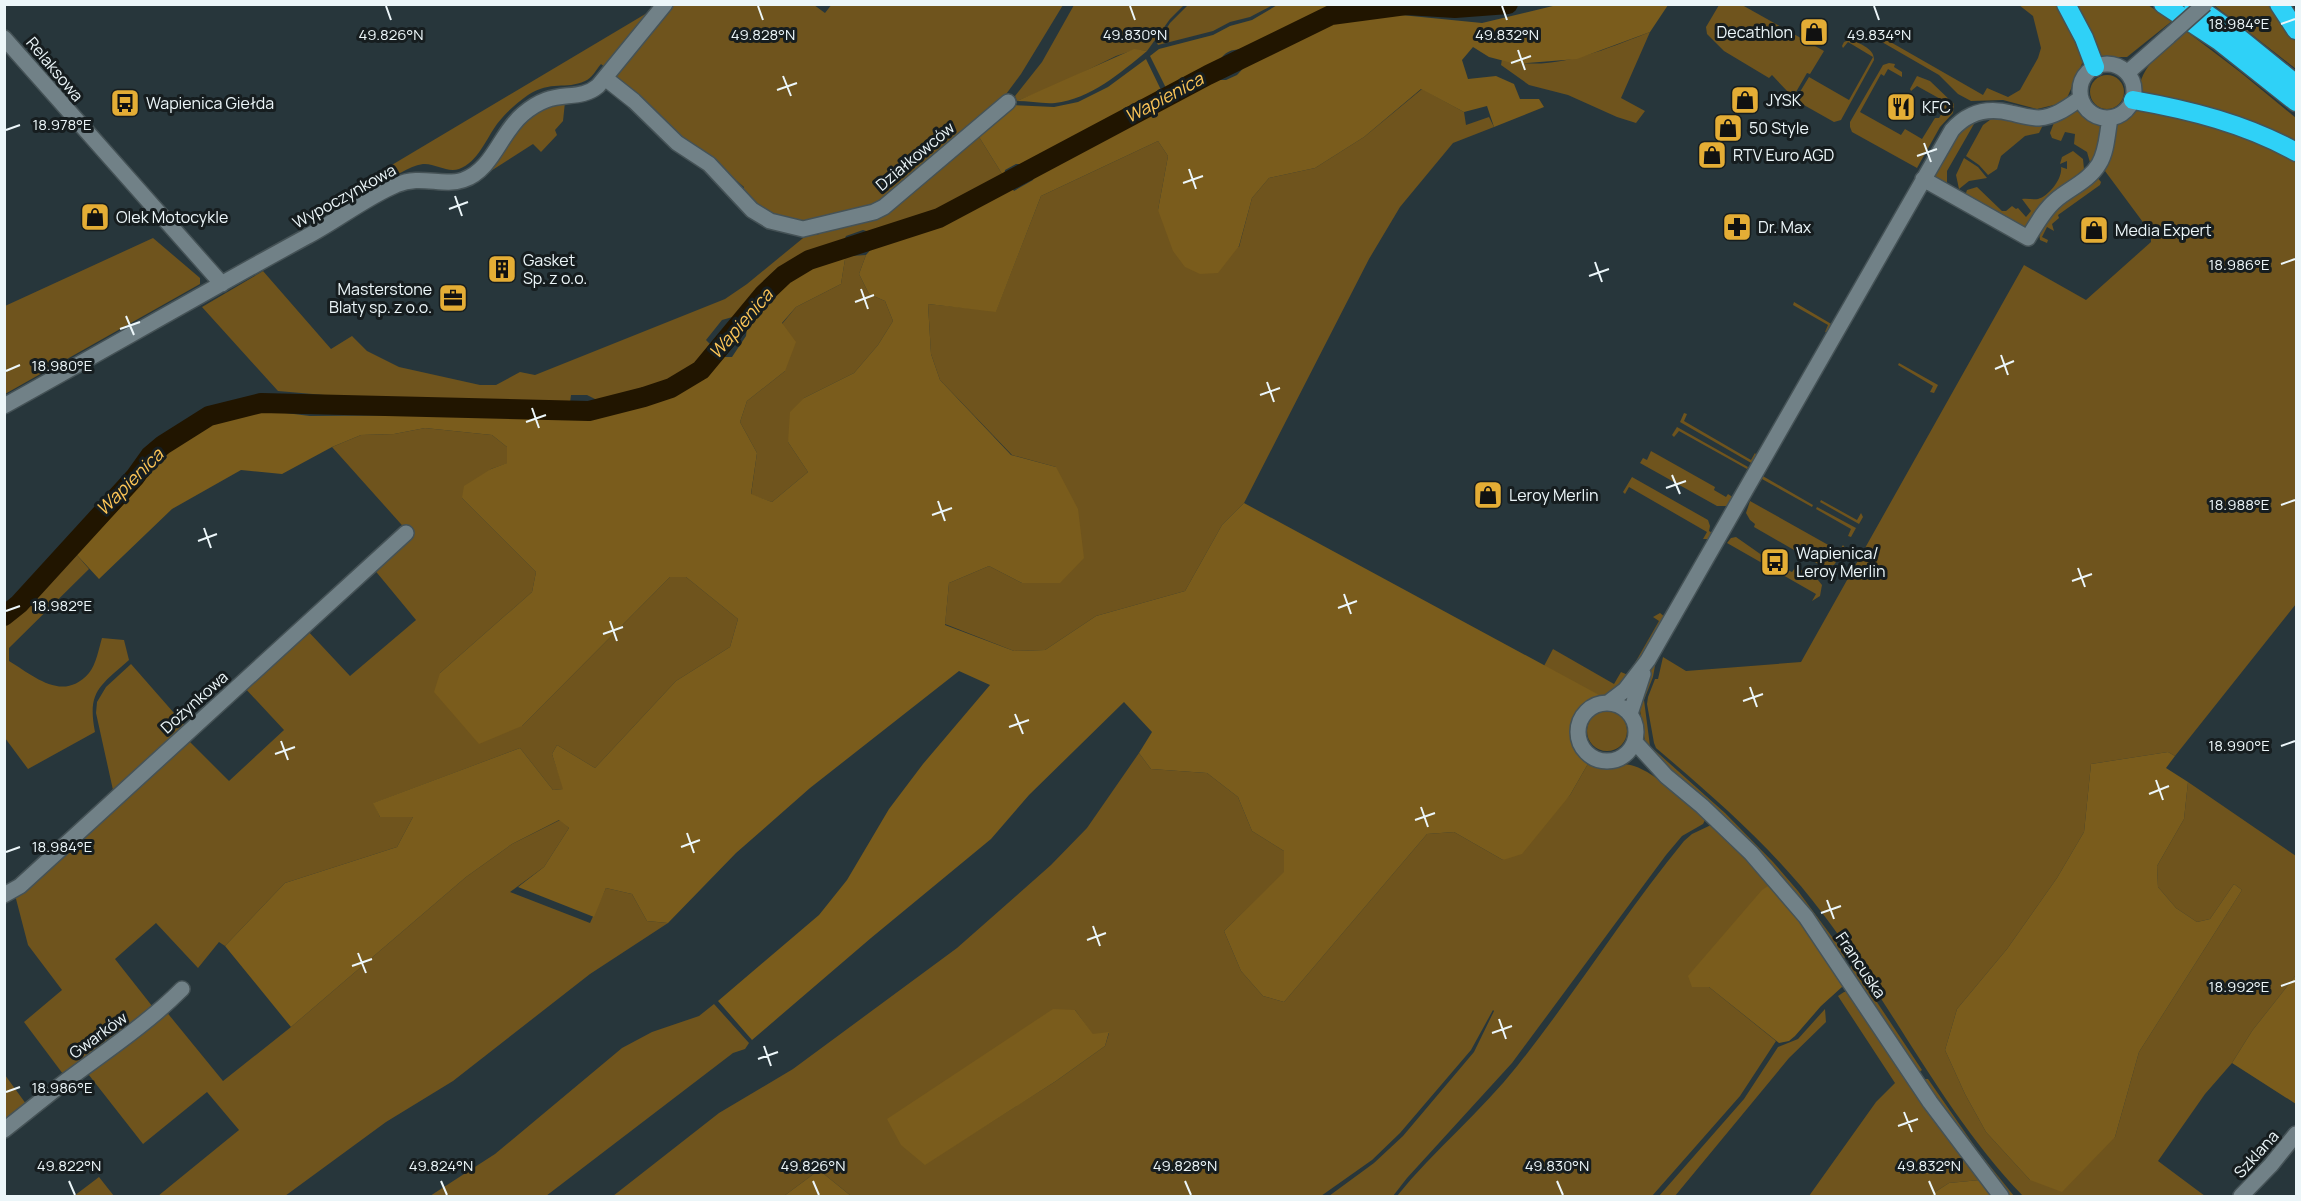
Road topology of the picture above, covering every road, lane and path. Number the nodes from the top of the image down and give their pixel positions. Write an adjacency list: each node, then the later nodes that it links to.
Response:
1 (665, 4): 11 (street, Wypoczynkowa)
2 (2066, 4): 9 (highway)
3 (2163, 4): 16 (highway)
4 (2193, 4): 12 (highway)
5 (2205, 4): 10 (street, bridge)
6 (2279, 4): 7 (highway)
7 (2296, 30)
8 (4, 38): 20 (street, Relaksowa)
9 (2095, 67): 10 (street); 13 (street)
10 (2127, 73): 14 (street)
11 (605, 78): 15 (street, Działkowców); 20 (street, Wypoczynkowa)
12 (2296, 84)
13 (2081, 98): 17 (street); 19 (street)
14 (2133, 100): 17 (street); 18 (highway)
15 (1008, 102)
16 (2296, 102)
17 (2110, 119): 19 (street)
18 (2296, 152)
19 (1923, 179): 23 (street)
20 (222, 284): 21 (street, Wypoczynkowa)
21 (4, 406)
22 (406, 533): 29 (street, Dożynkowa)
23 (1648, 660): 24 (street); 25 (street)
24 (1608, 703): 25 (street); 27 (street)
25 (1630, 714): 26 (street)
26 (1635, 742): 27 (street); 28 (street, Francuska)
27 (1622, 756): 28 (street, Francuska)
28 (1666, 776): 33 (street, Francuska)
29 (4, 895)
30 (183, 989): 31 (street, Gwarków)
31 (4, 1130)
32 (2296, 1134): 34 (street, Szklana)
33 (2001, 1197)
34 (2241, 1197)

